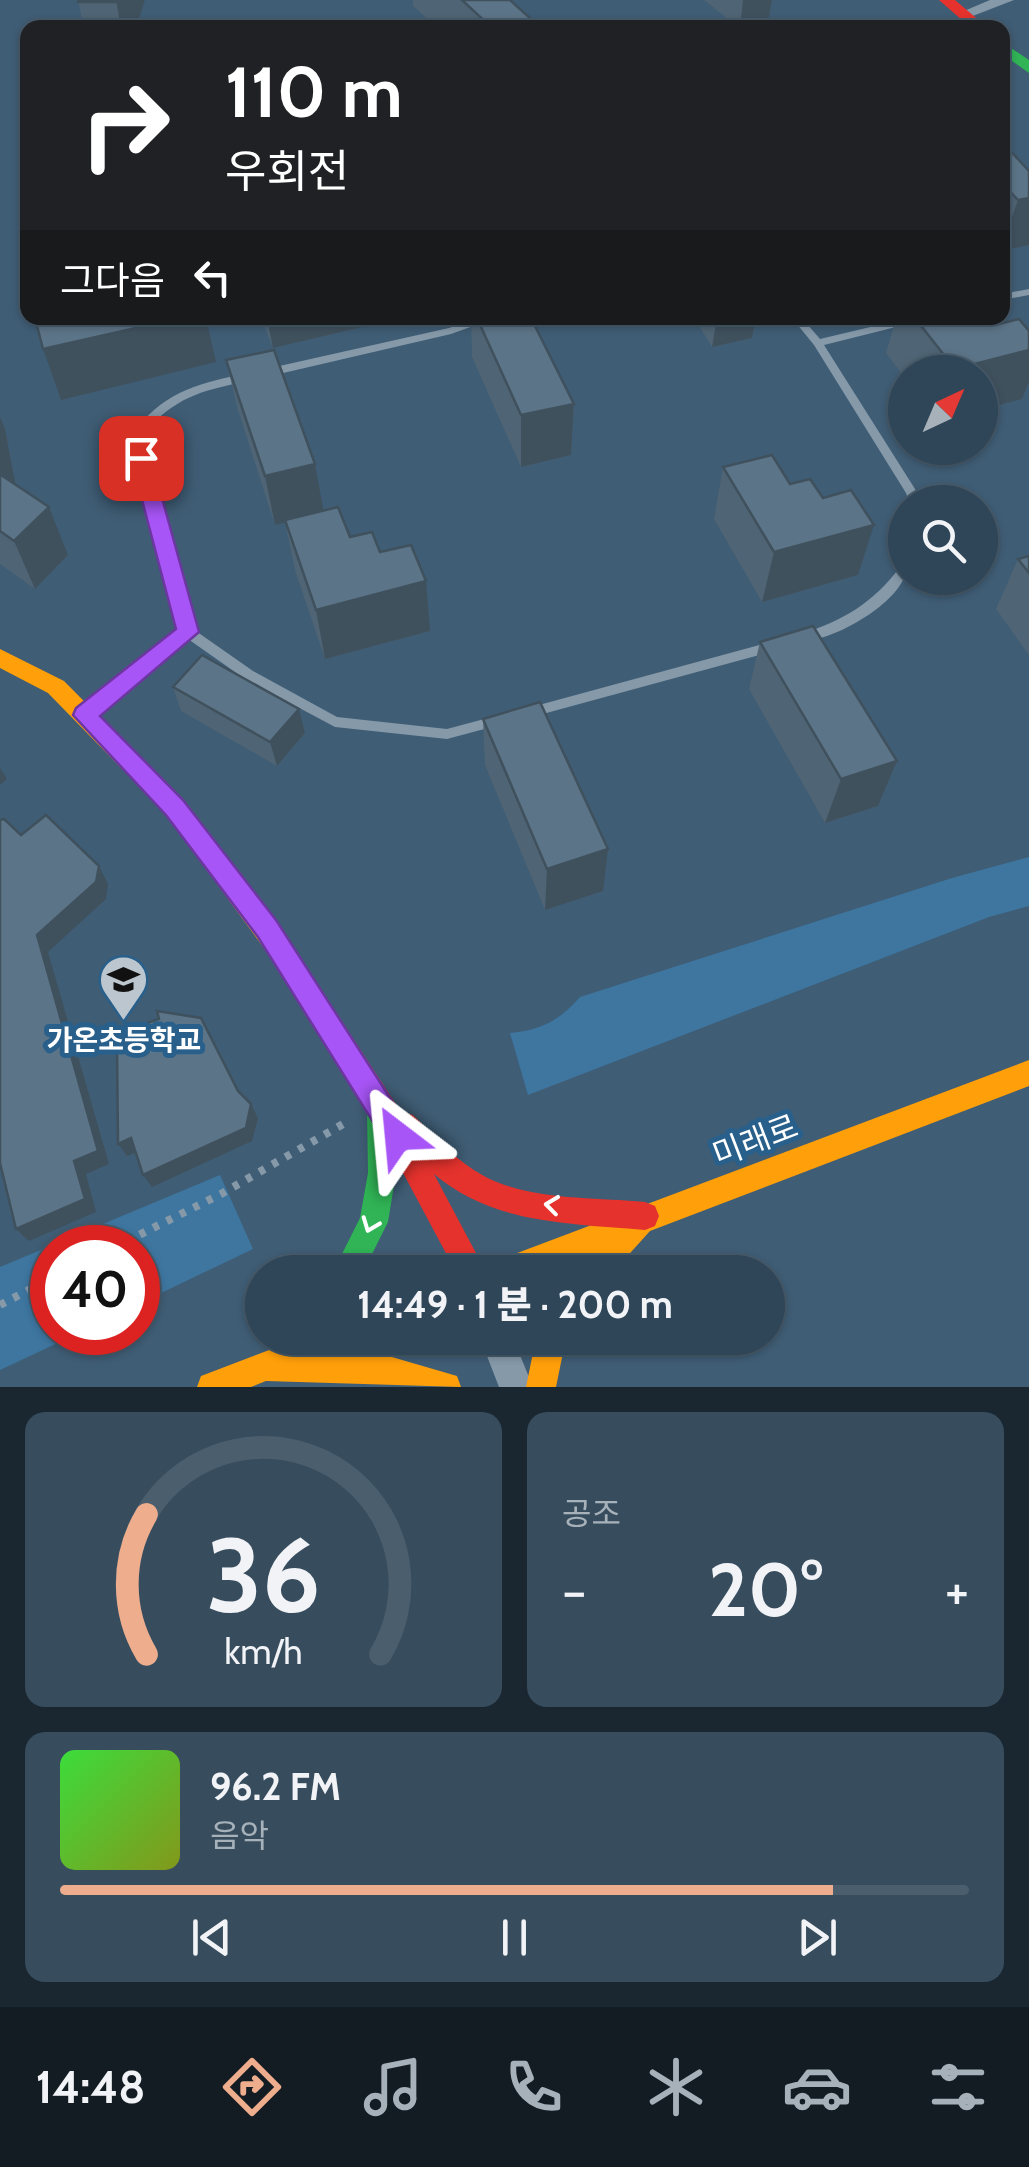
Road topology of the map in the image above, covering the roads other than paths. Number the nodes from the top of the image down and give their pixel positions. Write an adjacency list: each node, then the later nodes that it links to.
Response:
1 (1006, 0): 2 (street)
2 (964, 14)
3 (468, 325): 9 (lane)
4 (803, 325): 6 (lane)
5 (891, 325): 6 (lane)
6 (818, 343): 7 (lane)
7 (907, 485)
8 (888, 592): 9 (lane)
9 (188, 632): 11 (lane)
10 (0, 658): 11 (main road)
11 (84, 715): 13 (main road)
12 (1029, 1073): 14 (main road, 미래로)
13 (381, 1103): 14 (main road, one-way to 13); 15 (main road, one-way to 15); 16 (main road)
14 (649, 1217): 17 (main road, 미래로); 18 (main road)
15 (357, 1255)
16 (461, 1255)
17 (551, 1255)
18 (610, 1255)
19 (276, 1355): 23 (main road)
20 (295, 1355): 23 (main road)
21 (504, 1355): 26 (street)
22 (548, 1355): 27 (main road)
23 (266, 1366): 24 (main road); 25 (main road)
24 (212, 1387)
25 (446, 1387)
26 (516, 1387)
27 (541, 1387)

